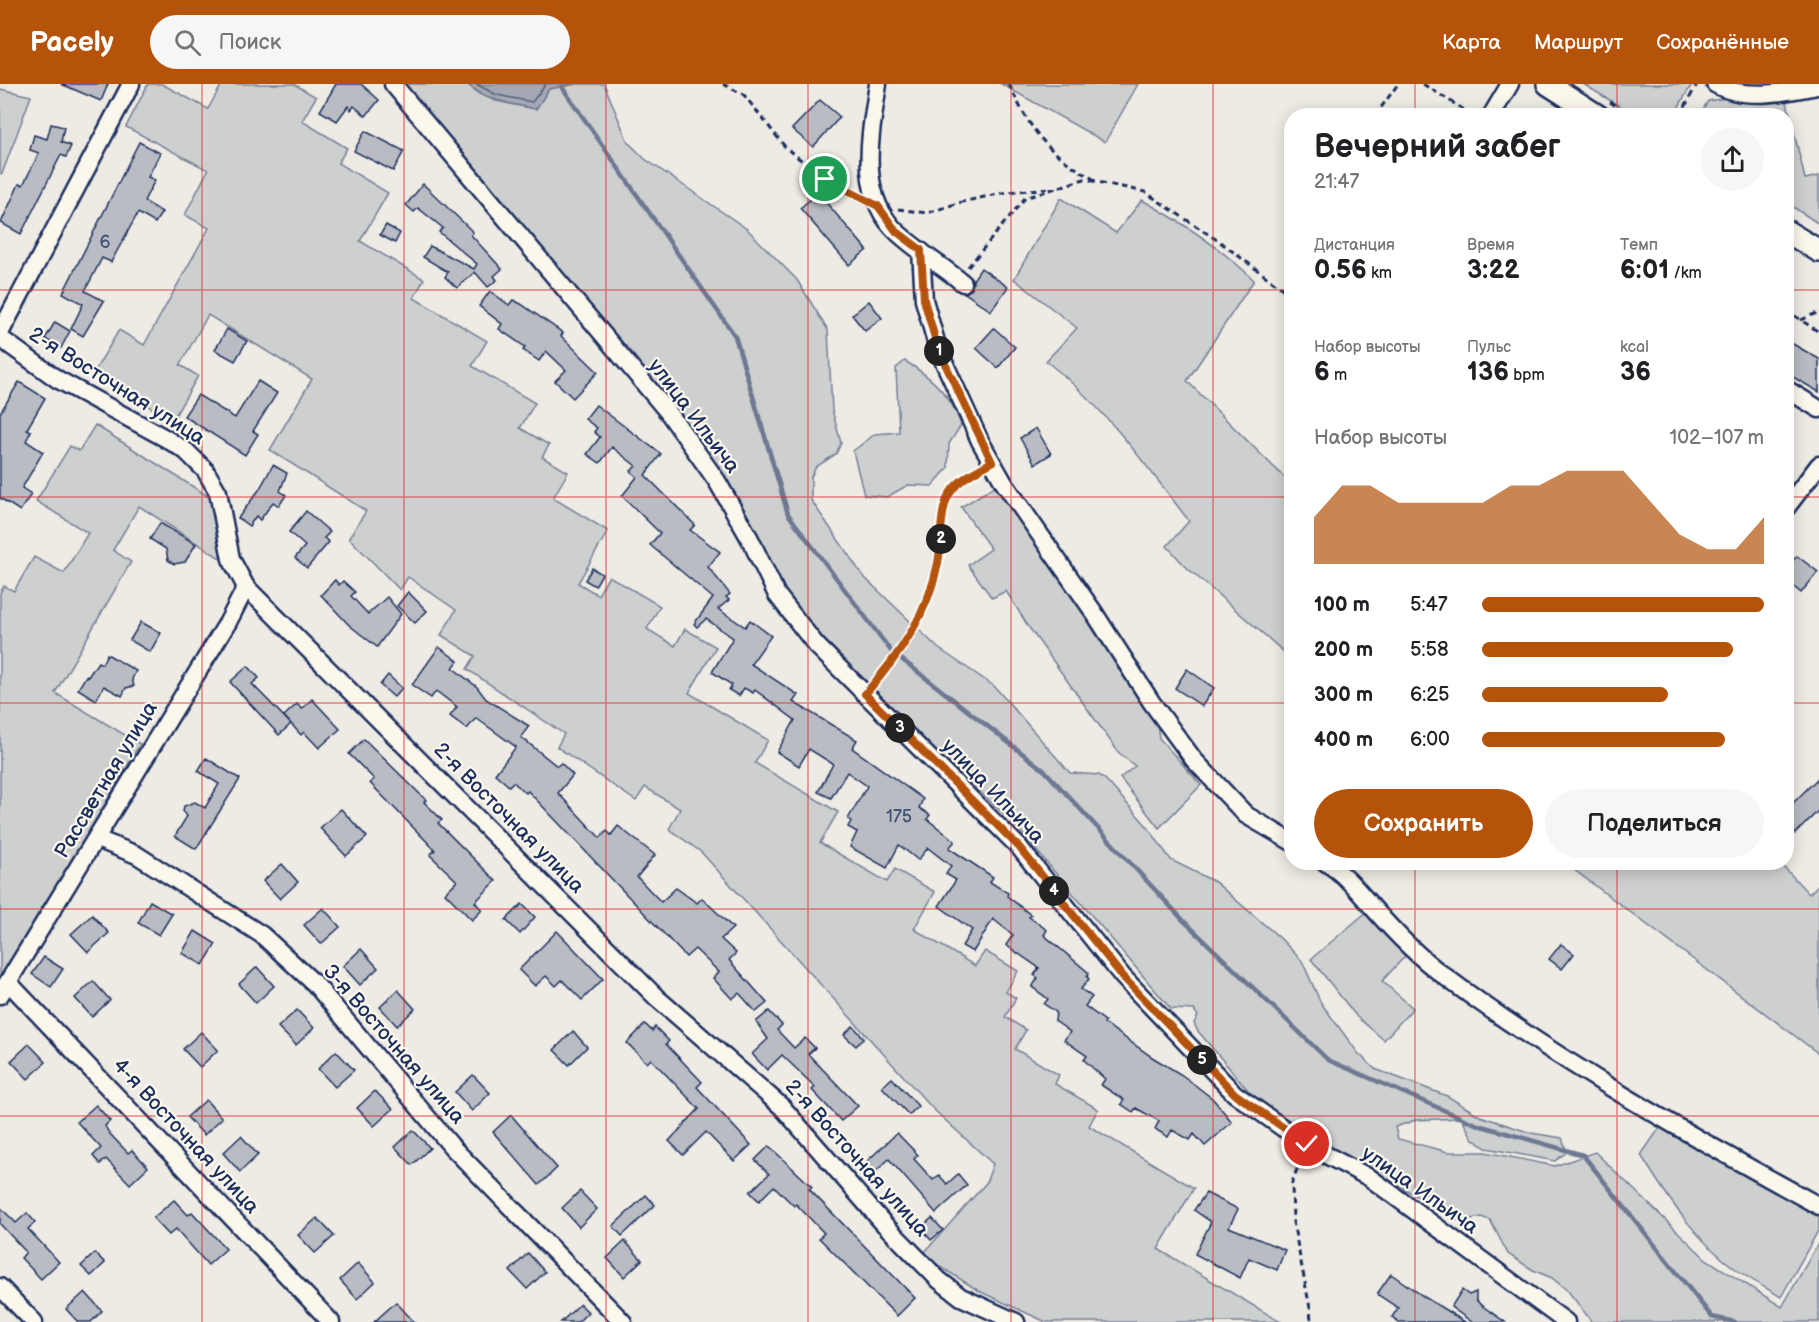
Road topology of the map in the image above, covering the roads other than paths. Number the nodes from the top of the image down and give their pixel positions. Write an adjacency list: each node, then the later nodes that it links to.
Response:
1 (131, 84): 14 (street)
2 (393, 84): 30 (street, улица Ильича)
3 (878, 84): 11 (street)
4 (1510, 84): 8 (street)
5 (1548, 84): 9 (main road)
6 (1715, 84): 7 (street)
7 (1817, 86)
8 (1496, 108)
9 (1586, 108)
10 (1794, 236): 12 (main road)
11 (921, 250): 13 (street); 20 (street)
12 (1819, 251)
13 (966, 275)
14 (0, 335): 19 (street, 2-я Восточная улица)
15 (1794, 395): 16 (street)
16 (1819, 410)
17 (1819, 465): 18 (street)
18 (1794, 498)
19 (246, 587): 21 (street, Рассветная улица); 29 (street, 2-я Восточная улица)
20 (1284, 837)
21 (97, 839): 23 (street, Рассветная улица); 28 (street, 3-я Восточная улица)
22 (1337, 870): 24 (street)
23 (4, 988): 27 (street, 4-я Восточная улица)
24 (1819, 1206)
25 (0, 1287): 26 (street)
26 (34, 1322)
27 (331, 1322)
28 (623, 1322)
29 (1016, 1322)
30 (1566, 1322)

